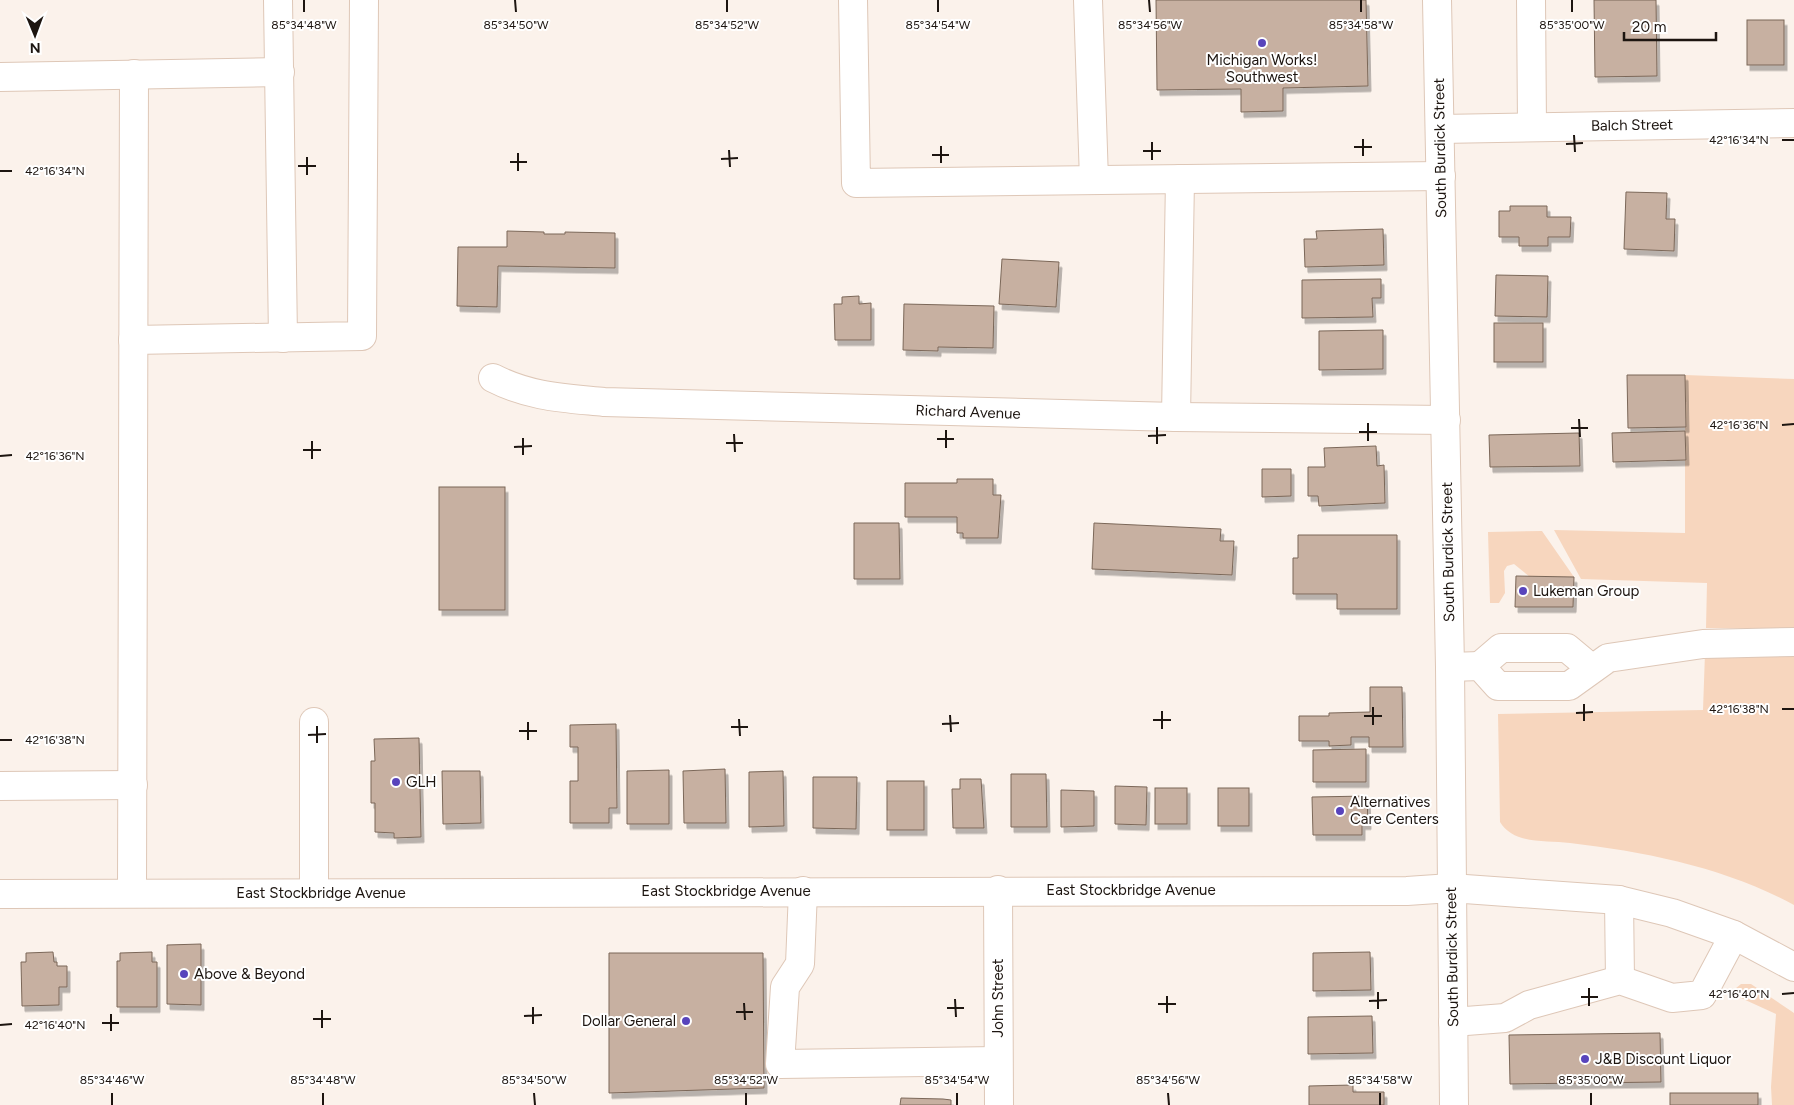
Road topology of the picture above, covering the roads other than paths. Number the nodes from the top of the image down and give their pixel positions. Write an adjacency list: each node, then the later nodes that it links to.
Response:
1 (278, 0): 7 (street)
2 (364, 0): 16 (street)
3 (853, 0): 15 (street)
4 (1088, 0): 15 (street)
5 (1437, 0): 12 (street, South Burdick Street)
6 (1530, 0): 11 (street)
7 (280, 72): 8 (street); 16 (street)
8 (134, 74): 9 (street); 17 (street)
9 (0, 77)
10 (1794, 123): 11 (street, Balch Street)
11 (1532, 126): 12 (street, Balch Street)
12 (1440, 129): 13 (street, South Burdick Street)
13 (1441, 176): 14 (street); 20 (street, South Burdick Street)
14 (1180, 179): 15 (street); 19 (street)
15 (1094, 180)
16 (283, 338): 17 (street)
17 (133, 340): 26 (street)
18 (493, 378): 19 (street, Richard Avenue)
19 (1176, 417): 20 (street, Richard Avenue)
20 (1446, 420): 23 (street, South Burdick Street)
21 (1794, 642): 24 (street)
22 (1480, 666): 23 (street); 24 (street); 24 (street)
23 (1450, 667): 28 (street, South Burdick Street)
24 (1591, 668)
25 (314, 722): 32 (street)
26 (133, 785): 27 (street); 31 (street)
27 (0, 786)
28 (1452, 888): 29 (street, East Stockbridge Avenue); 34 (street, East Stockbridge Avenue); 38 (street, South Burdick Street)
29 (998, 890): 30 (street, East Stockbridge Avenue); 39 (street, John Street)
30 (803, 891): 32 (street, East Stockbridge Avenue); 39 (street)
31 (132, 893): 32 (street, East Stockbridge Avenue); 33 (street, East Stockbridge Avenue)
32 (314, 893)
33 (0, 894)
34 (1619, 900): 35 (street, East Stockbridge Avenue); 37 (street)
35 (1734, 935): 36 (street, East Stockbridge Avenue); 37 (street)
36 (1794, 967)
37 (1620, 980): 38 (street)
38 (1453, 1022): 41 (street, South Burdick Street)
39 (998, 1061): 40 (street, John Street)
40 (999, 1105)
41 (1454, 1105)

